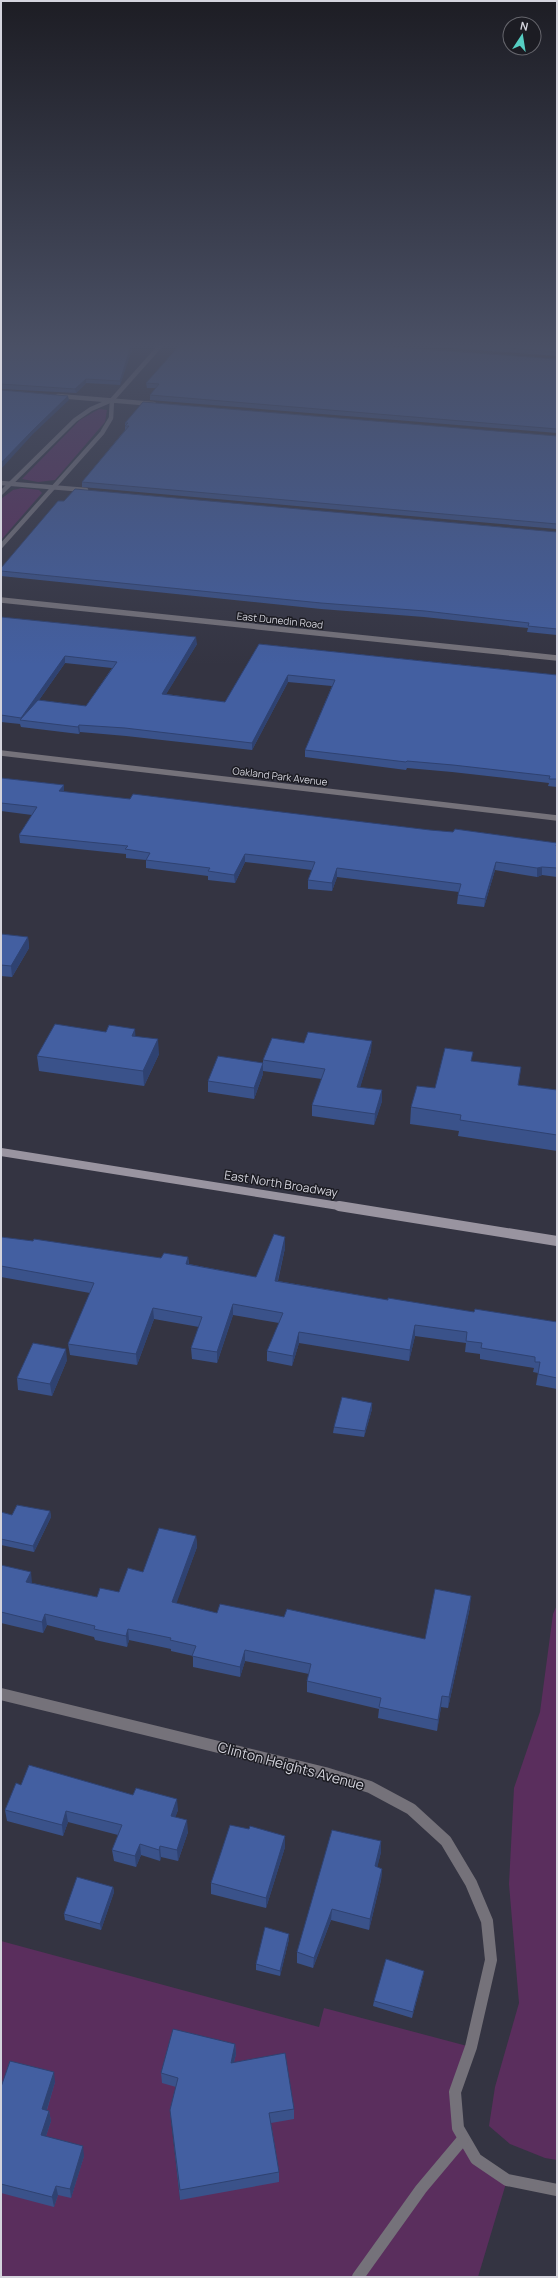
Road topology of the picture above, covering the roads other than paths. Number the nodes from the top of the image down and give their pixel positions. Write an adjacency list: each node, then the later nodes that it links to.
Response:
1 (43, 452): 4 (street)
2 (85, 452): 5 (street)
3 (1, 483): 4 (street)
4 (11, 484): 5 (street); 7 (street)
5 (53, 488): 6 (street); 8 (street)
6 (96, 491)
7 (1, 493)
8 (1, 546)
9 (1, 600): 10 (street, East Dunedin Road)
10 (557, 658)
11 (1, 753): 12 (street, Oakland Park Avenue)
12 (557, 818)
13 (1, 1152): 14 (main road, East North Broadway)
14 (557, 1240)
15 (1, 1694): 16 (street, Clinton Heights Avenue)
16 (463, 2140): 17 (street, Clinton Heights Avenue); 18 (street)
17 (557, 2190)
18 (358, 2277)

